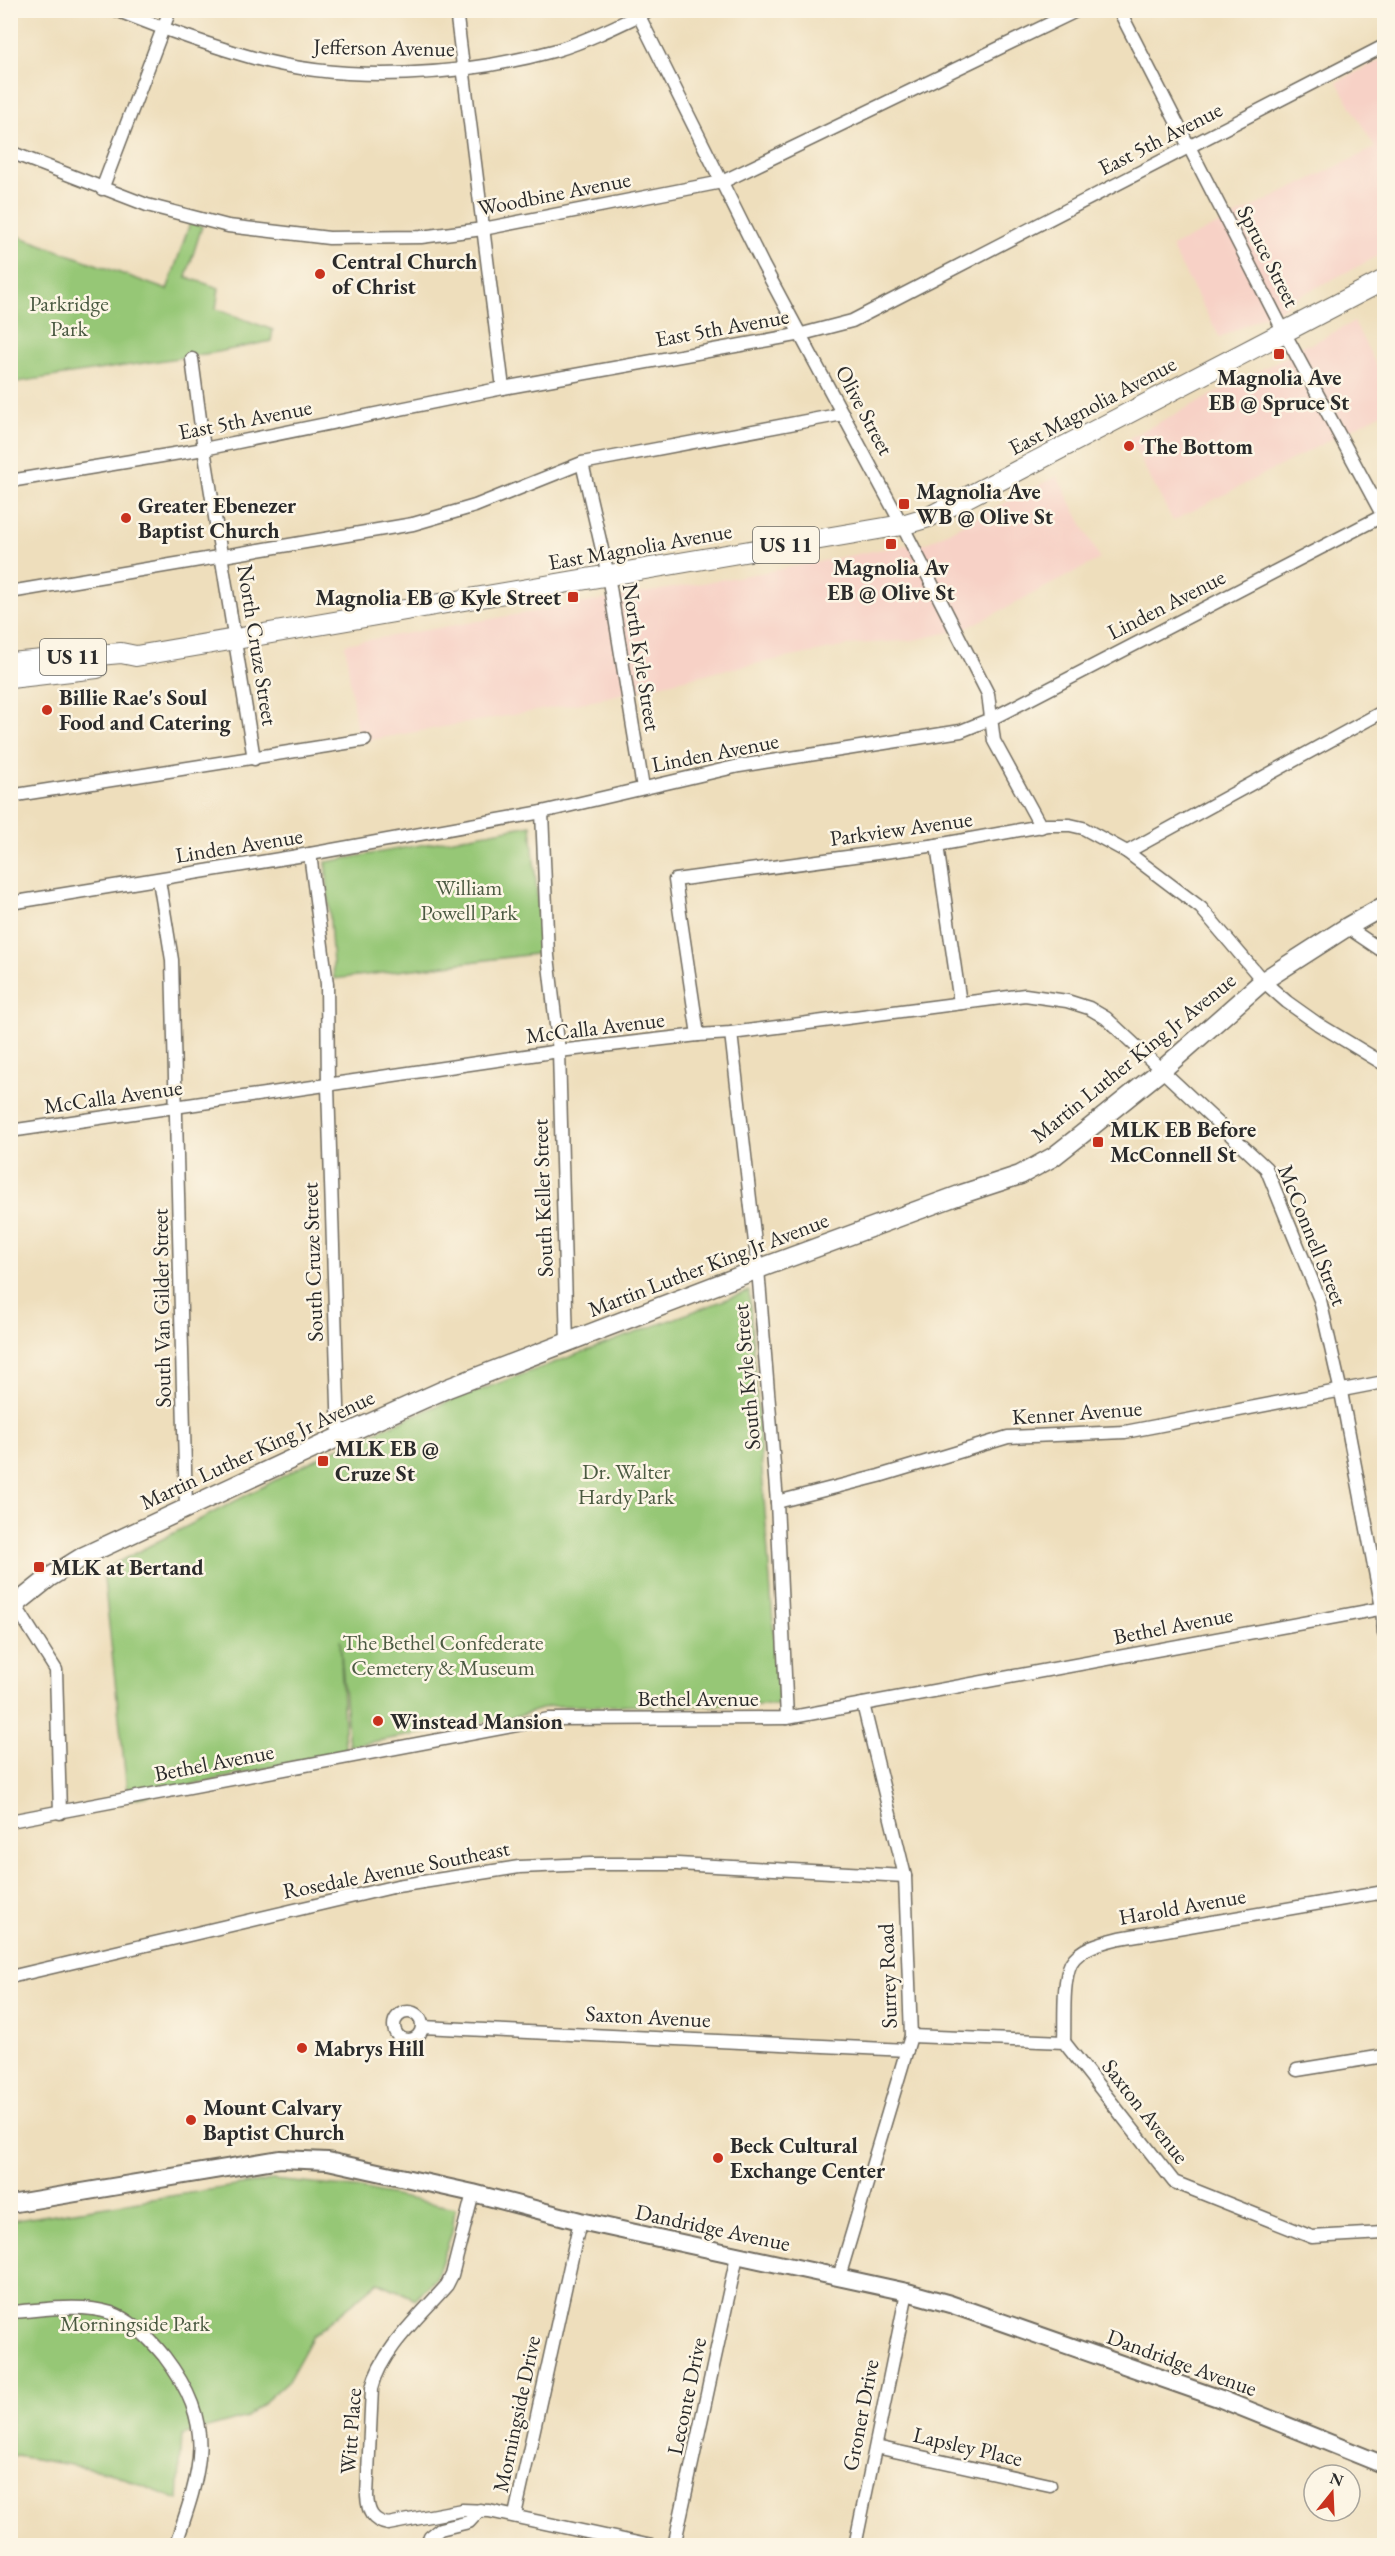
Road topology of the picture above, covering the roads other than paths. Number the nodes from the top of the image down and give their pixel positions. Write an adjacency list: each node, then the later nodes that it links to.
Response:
1 (116, 10): 7 (street, Jefferson Avenue)
2 (170, 10): 7 (street)
3 (456, 10): 9 (street)
4 (1078, 10): 12 (street, Woodbine Avenue)
5 (1119, 10): 10 (street, Spruce Street)
6 (644, 13): 9 (street, Jefferson Avenue); 12 (street, Olive Street)
7 (163, 28): 9 (street, Jefferson Avenue); 13 (street)
8 (1384, 46): 10 (street, East 5th Avenue)
9 (464, 69): 14 (street)
10 (1189, 147): 16 (street, Spruce Street); 17 (street, East 5th Avenue)
11 (10, 152): 13 (street, Woodbine Avenue)
12 (722, 182): 14 (street, Woodbine Avenue); 17 (street, Olive Street)
13 (102, 189): 14 (street, Woodbine Avenue)
14 (483, 229): 19 (street)
15 (1384, 280): 16 (main road, East Magnolia Avenue / US 11)
16 (1284, 332): 24 (street, Spruce Street); 25 (main road, East Magnolia Avenue / US 11)
17 (802, 334): 19 (street, East 5th Avenue); 20 (street, Olive Street)
18 (192, 359): 21 (street, North Cruze Street)
19 (503, 388): 21 (street, East 5th Avenue)
20 (843, 414): 22 (street); 25 (street, Olive Street)
21 (204, 449): 23 (street, East 5th Avenue); 26 (street, North Cruze Street)
22 (582, 463): 26 (street); 27 (street, North Kyle Street)
23 (10, 481)
24 (1384, 516): 34 (street, Linden Avenue)
25 (902, 525): 27 (main road, East Magnolia Avenue / US 11); 34 (street, Olive Street)
26 (223, 556): 28 (street); 29 (street, North Cruze Street)
27 (608, 575): 29 (main road, East Magnolia Avenue / US 11); 37 (street, North Kyle Street)
28 (10, 592)
29 (236, 638): 30 (main road, East Magnolia Avenue / US 11); 36 (street, North Cruze Street)
30 (136, 656): 31 (main road, East Magnolia Avenue / US 11); 32 (main road, East Magnolia Avenue)
31 (10, 663)
32 (10, 678)
33 (1384, 711): 42 (street)
34 (993, 717): 37 (street, Linden Avenue); 40 (street, Olive Street)
35 (365, 740): 36 (street)
36 (254, 759): 38 (street)
37 (643, 788): 39 (street, Linden Avenue)
38 (10, 796)
39 (542, 812): 43 (street, Linden Avenue); 53 (street, South Keller Street)
40 (1041, 827): 41 (street, Parkview Avenue); 42 (street, Parkview Avenue)
41 (937, 845): 50 (street); 52 (street, Parkview Avenue)
42 (1127, 852): 49 (street, Parkview Avenue)
43 (310, 854): 44 (street, Linden Avenue); 56 (street)
44 (159, 880): 45 (street, Linden Avenue); 57 (street, South Van Gilder Street)
45 (10, 903)
46 (1384, 906): 47 (main road, Martin Luther King Jr Avenue)
47 (1347, 927): 48 (street); 49 (main road, Martin Luther King Jr Avenue)
48 (1384, 952)
49 (1263, 981): 54 (street, Parkview Avenue); 55 (main road, Martin Luther King Jr Avenue)
50 (960, 1003): 51 (street, McCalla Avenue); 55 (street, McCalla Avenue)
51 (731, 1033): 52 (street, McCalla Avenue); 59 (street, South Kyle Street)
52 (698, 1035): 53 (street, McCalla Avenue)
53 (559, 1052): 56 (street, McCalla Avenue); 60 (street, South Keller Street)
54 (1384, 1064)
55 (1163, 1069): 59 (main road, Martin Luther King Jr Avenue); 62 (street, McConnell Street)
56 (328, 1086): 57 (street, McCalla Avenue); 63 (street, South Cruze Street)
57 (177, 1108): 58 (street, McCalla Avenue); 65 (street, South Van Gilder Street)
58 (10, 1131)
59 (758, 1269): 60 (main road, Martin Luther King Jr Avenue); 64 (street, South Kyle Street)
60 (567, 1344): 63 (main road, Martin Luther King Jr Avenue)
61 (1384, 1382): 62 (street, Kenner Avenue)
62 (1341, 1392): 64 (street, Kenner Avenue); 67 (street, McConnell Street)
63 (339, 1437): 65 (main road, Martin Luther King Jr Avenue)
64 (777, 1503): 70 (street, South Kyle Street)
65 (186, 1507): 66 (main road, Martin Luther King Jr Avenue)
66 (12, 1601): 71 (street)
67 (1383, 1608): 68 (street, McConnell Street); 69 (street, Bethel Avenue)
68 (1384, 1634)
69 (863, 1704): 70 (street, Bethel Avenue); 73 (street, Surrey Road)
70 (787, 1718): 71 (street, Bethel Avenue)
71 (60, 1813): 72 (street, Bethel Avenue)
72 (10, 1821)
73 (905, 1876): 75 (street, Rosedale Avenue Southeast); 77 (street, Surrey Road)
74 (1384, 1892): 78 (street, Harold Avenue)
75 (10, 1977)
76 (422, 2027): 79 (street, Saxton Avenue)
77 (911, 2036): 78 (street); 79 (street, Surrey Road)
78 (1064, 2042): 85 (street, Saxton Avenue)
79 (907, 2050): 87 (street, Surrey Road)
80 (1384, 2056): 81 (street)
81 (1297, 2070)
82 (473, 2193): 83 (street, Dandridge Avenue); 84 (street, Dandridge Avenue); 93 (street, Witt Place)
83 (10, 2204)
84 (580, 2221): 86 (street, Dandridge Avenue); 94 (street, Morningside Drive)
85 (1384, 2233)
86 (737, 2256): 87 (street, Dandridge Avenue); 100 (street, Leconte Drive)
87 (840, 2277): 88 (street, Dandridge Avenue)
88 (907, 2292): 90 (street, Groner Drive); 91 (street, Dandridge Avenue)
89 (10, 2312): 96 (street)
90 (876, 2447): 92 (street, Lapsley Place); 101 (street, Groner Drive)
91 (1384, 2465)
92 (1050, 2486)
93 (480, 2510): 94 (street, Witt Place); 97 (street)
94 (515, 2515): 95 (street, Morningside Drive)
95 (598, 2533): 98 (street); 99 (street, Morningside Drive)
96 (175, 2546)
97 (426, 2546)
98 (596, 2546)
99 (652, 2546)
100 (674, 2546)
101 (855, 2546)

